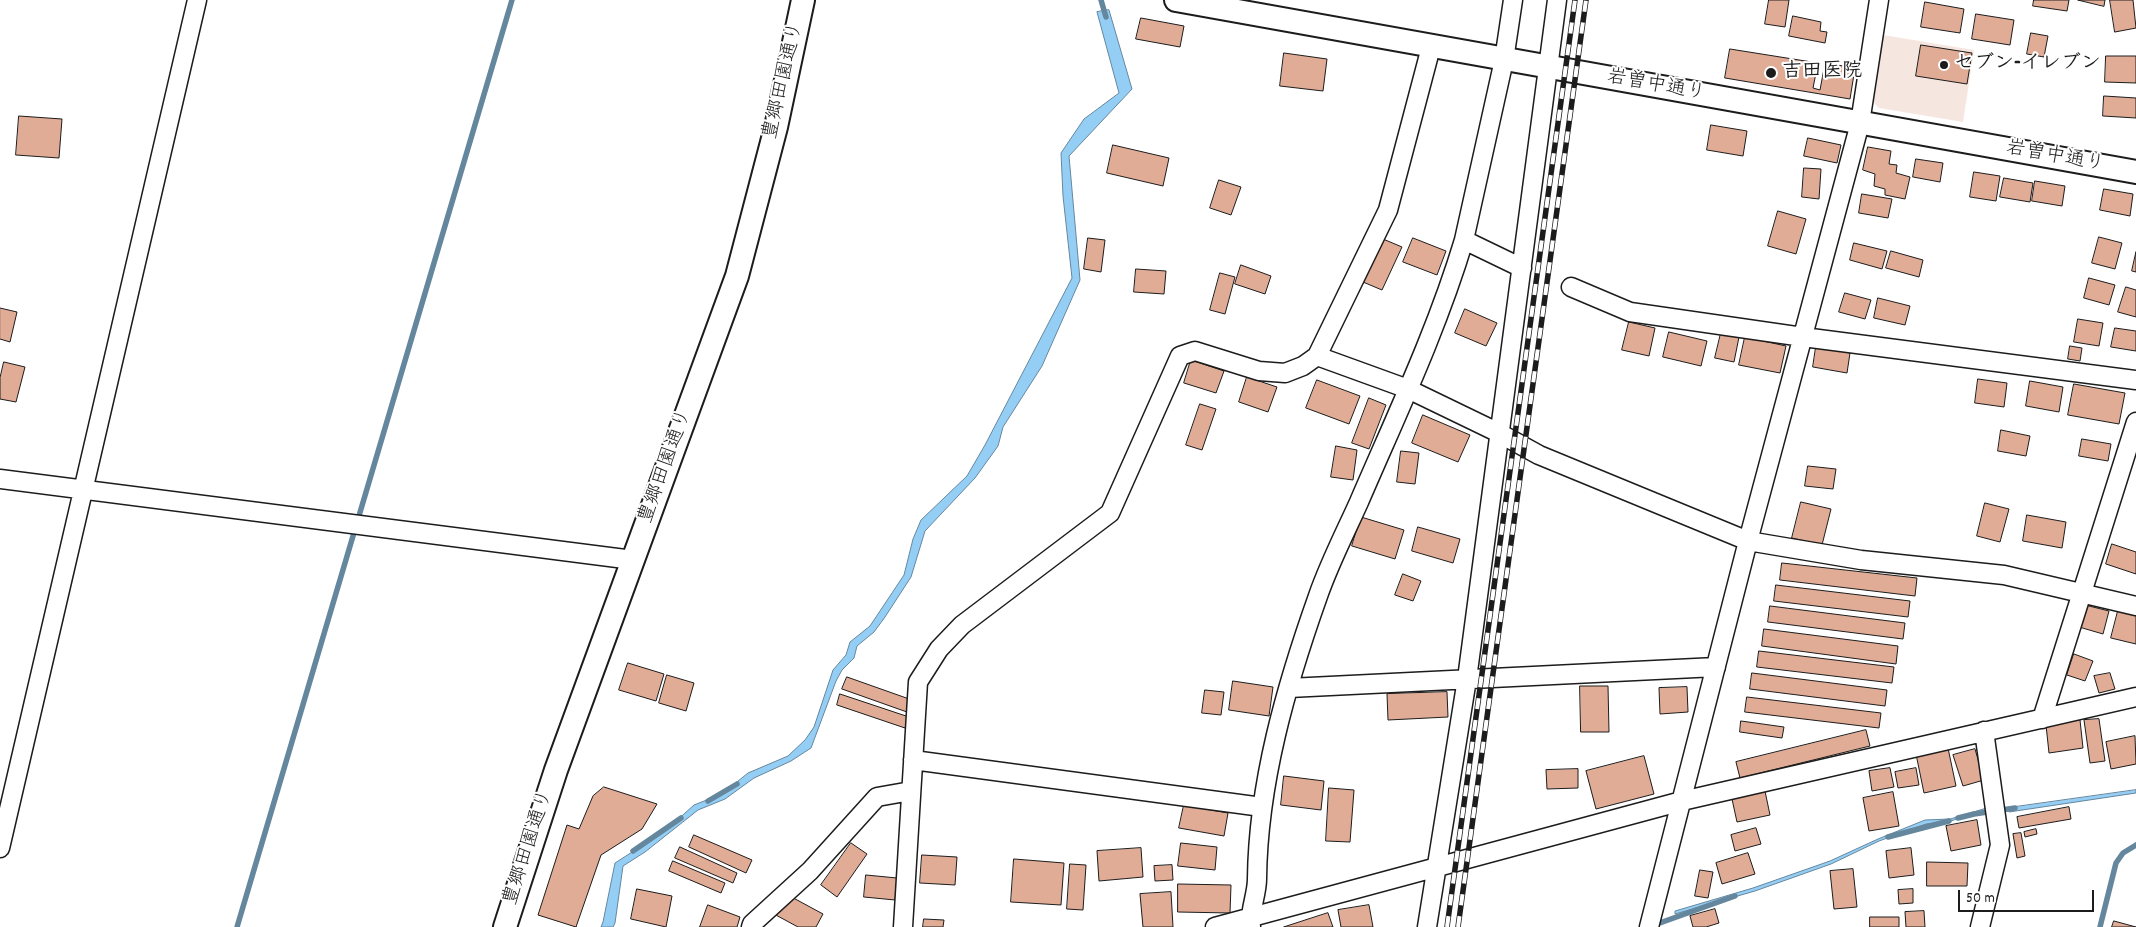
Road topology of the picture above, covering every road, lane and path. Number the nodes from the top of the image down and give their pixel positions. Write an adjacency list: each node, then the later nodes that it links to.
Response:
1 (197, 0): 23 (street)
2 (803, 0): 25 (street, 豊郷田園通り)
3 (1176, 0): 7 (street, 岩曽中通り)
4 (1513, 0): 9 (street)
5 (1558, 0): 10 (street)
6 (1879, 0): 11 (street)
7 (1216, 3): 8 (street, 岩曽中通り)
8 (1431, 47): 9 (street, 岩曽中通り); 17 (street)
9 (1504, 60): 10 (street, 岩曽中通り); 13 (street)
10 (1548, 68): 11 (street, 岩曽中通り); 14 (street)
11 (1860, 123): 12 (street, 岩曽中通り); 16 (street)
12 (2136, 172)
13 (1464, 240): 14 (street); 19 (street)
14 (1522, 268): 21 (street)
15 (1571, 288): 16 (street)
16 (1803, 337): 18 (street); 24 (street)
17 (1317, 356): 19 (street); 34 (street)
18 (2136, 380)
19 (1408, 389): 21 (street); 30 (street)
20 (2136, 422): 26 (street)
21 (1500, 433): 24 (street); 29 (street)
22 (0, 479): 23 (street)
23 (83, 490): 25 (street); 38 (street)
24 (1748, 541): 26 (street); 28 (street)
25 (633, 560): 41 (street, 豊郷田園通り)
26 (2082, 593): 27 (street); 32 (street)
27 (2136, 606)
28 (1716, 667): 29 (street); 36 (street)
29 (1467, 680): 30 (street); 39 (street)
30 (1289, 688): 37 (street)
31 (2136, 698): 32 (street)
32 (2042, 719): 33 (street)
33 (1984, 731): 36 (street); 47 (street)
34 (913, 760): 35 (street); 37 (street)
35 (911, 791): 42 (street); 43 (street)
36 (1682, 801): 39 (street); 46 (street)
37 (1262, 806): 40 (street)
38 (0, 848)
39 (1436, 867): 40 (street); 45 (street)
40 (1251, 923): 44 (street)
41 (505, 927)
42 (751, 927)
43 (902, 927)
44 (1215, 927)
45 (1427, 927)
46 (1649, 927)
47 (1980, 927)

